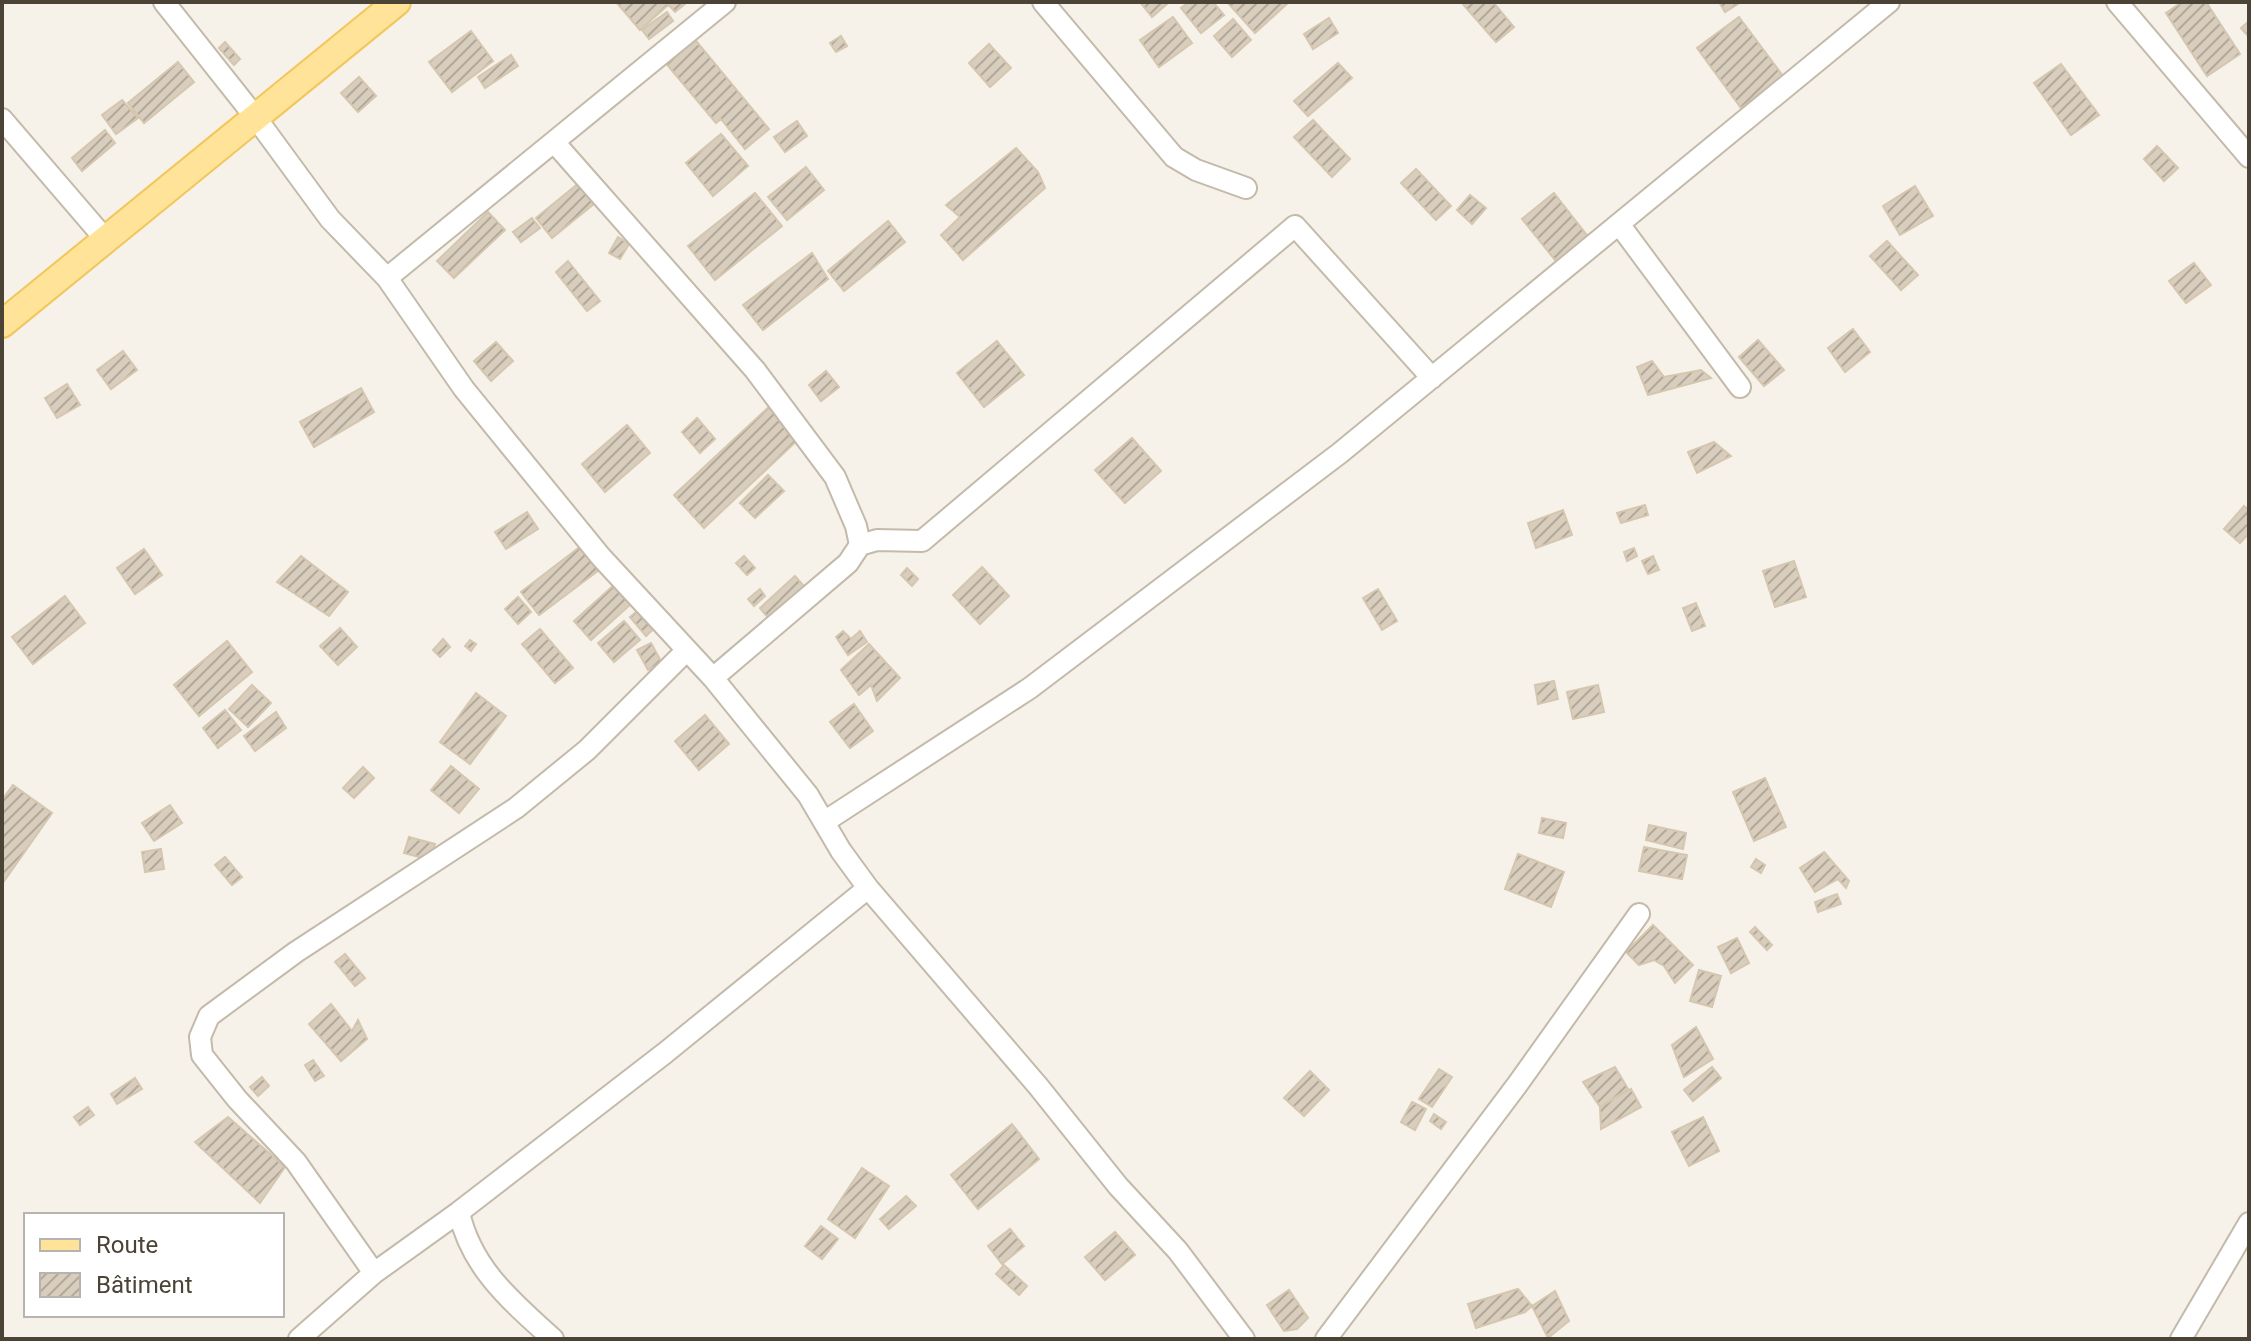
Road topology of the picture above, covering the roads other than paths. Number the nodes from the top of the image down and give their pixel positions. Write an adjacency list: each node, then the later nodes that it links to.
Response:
1 (164, 2): 7 (street)
2 (395, 2): 7 (main road)
3 (725, 2): 9 (street)
4 (1043, 2): 11 (street)
5 (1889, 2): 12 (street)
6 (2117, 2): 10 (street)
7 (256, 118): 13 (main road); 14 (street)
8 (2, 119): 13 (street)
9 (554, 142): 14 (street); 18 (street)
10 (2249, 157)
11 (1246, 188)
12 (1619, 224): 16 (street); 17 (street)
13 (106, 240): 15 (main road)
14 (387, 278): 19 (street)
15 (2, 324)
16 (1432, 378): 18 (street); 21 (street)
17 (1740, 387)
18 (860, 545): 20 (street)
19 (687, 650): 20 (street); 26 (street)
20 (713, 678): 21 (street)
21 (824, 822): 22 (street)
22 (868, 888): 24 (street); 29 (street)
23 (1639, 914): 30 (street)
24 (459, 1212): 26 (street); 28 (street)
25 (2249, 1223): 31 (street)
26 (374, 1273): 27 (street)
27 (299, 1339)
28 (553, 1339)
29 (1244, 1339)
30 (1326, 1339)
31 (2181, 1339)

